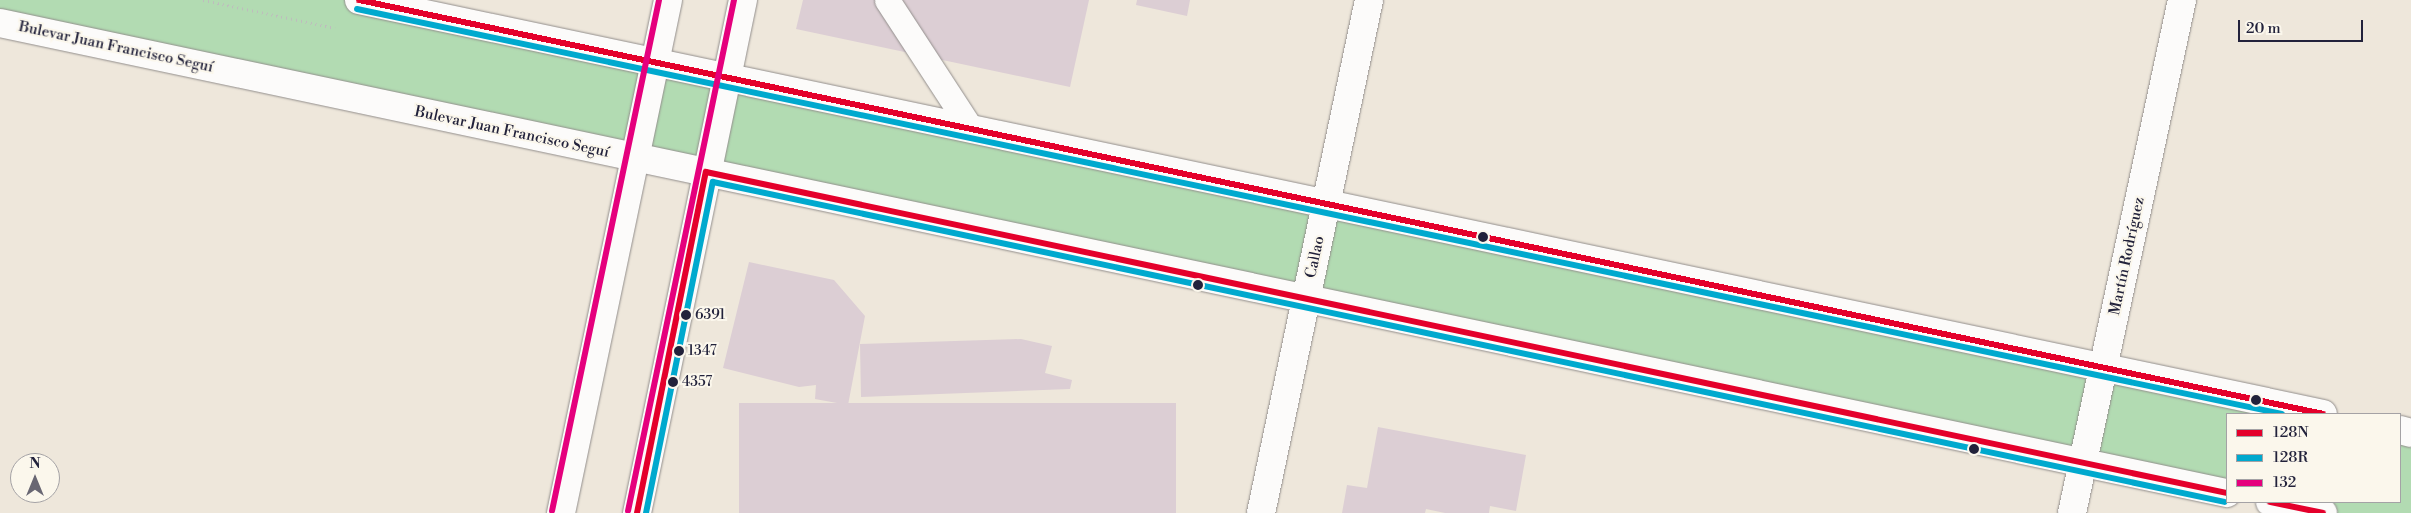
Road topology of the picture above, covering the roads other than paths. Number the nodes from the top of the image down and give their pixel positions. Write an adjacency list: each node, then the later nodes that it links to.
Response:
1 (359, 0): 8 (main road)
2 (668, 0): 8 (main road)
3 (743, 0): 9 (main road)
4 (887, 0): 10 (lane)
5 (1369, 0): 13 (main road, Callao)
6 (2182, 0): 15 (main road, Martín Rodríguez)
7 (0, 23): 11 (main road, Bulevar Juan Francisco Seguí)
8 (654, 62): 9 (main road); 11 (main road)
9 (727, 77): 10 (main road); 12 (main road)
10 (970, 129): 13 (main road)
11 (635, 158): 12 (main road, Bulevar Juan Francisco Seguí); 20 (main road)
12 (706, 172): 14 (main road, Bulevar Juan Francisco Seguí); 21 (main road)
13 (1326, 204): 14 (main road, Callao); 15 (main road)
14 (1306, 299): 17 (main road, Bulevar Juan Francisco Seguí); 22 (main road, Callao)
15 (2103, 368): 16 (main road); 17 (main road, Martín Rodríguez)
16 (2319, 413)
17 (2083, 462): 18 (main road, Bulevar Juan Francisco Seguí); 23 (main road, Martín Rodríguez)
18 (2226, 493)
19 (2275, 503): 24 (main road)
20 (561, 513)
21 (637, 513)
22 (1261, 513)
23 (2072, 513)
24 (2323, 513)

